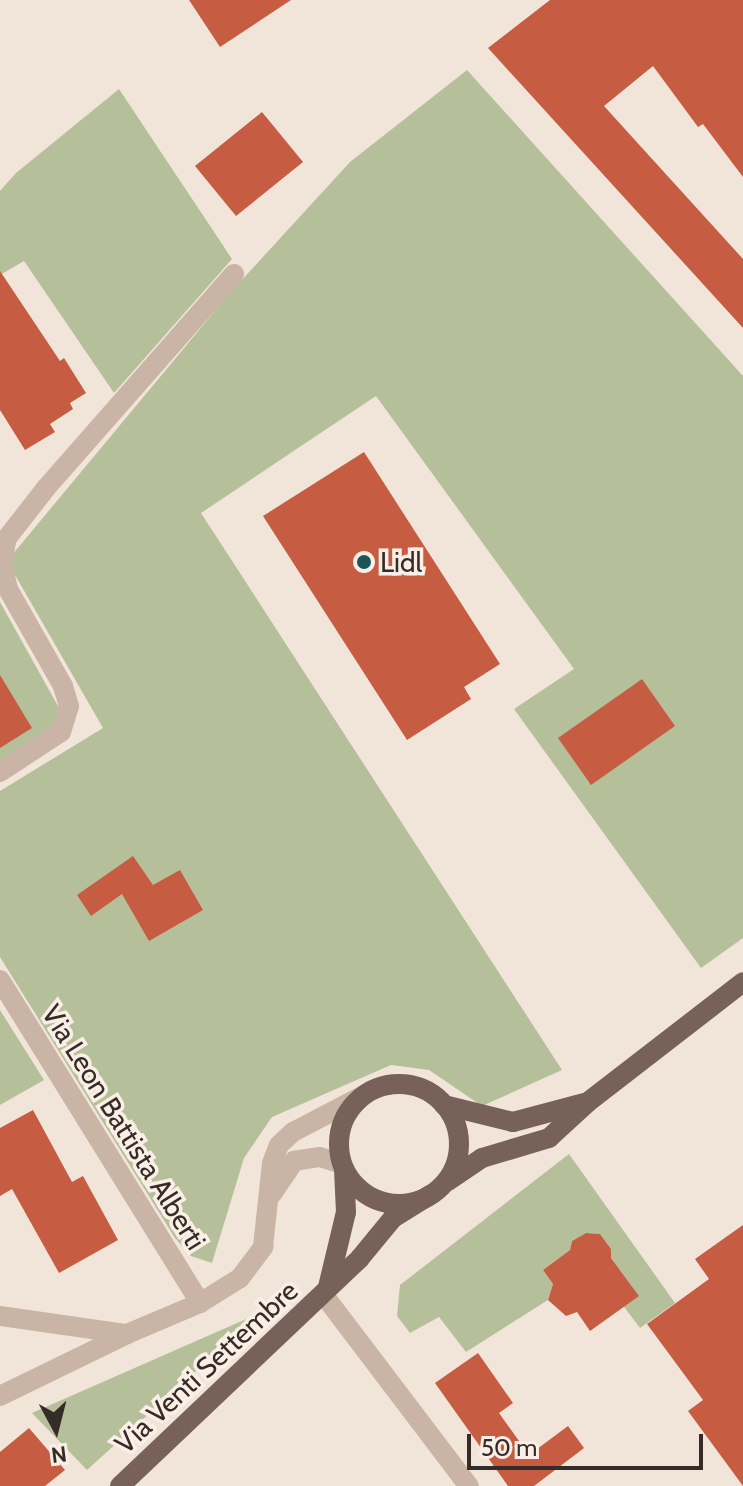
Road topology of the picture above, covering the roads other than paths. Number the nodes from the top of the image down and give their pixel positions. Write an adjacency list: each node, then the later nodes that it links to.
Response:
1 (234, 274): 2 (street)
2 (0, 772)
3 (0, 980): 12 (street, Via Leon Battista Alberti)
4 (743, 982): 6 (main road, Via Venti Settembre)
5 (360, 1097): 7 (main road, Via Venti Settembre); 8 (main road, Via Venti Settembre); 10 (street)
6 (588, 1102): 7 (main road, Via Venti Settembre); 9 (main road, Via Venti Settembre)
7 (444, 1105): 9 (main road)
8 (343, 1167): 9 (main road, Via Venti Settembre); 10 (street); 11 (main road, Via Venti Settembre)
9 (437, 1190): 11 (main road, Via Venti Settembre)
10 (269, 1201): 12 (street)
11 (326, 1290): 16 (main road, Via Venti Settembre); 17 (street)
12 (200, 1303): 14 (street)
13 (0, 1316): 14 (street)
14 (127, 1334): 15 (street)
15 (0, 1396)
16 (120, 1486)
17 (469, 1486)

